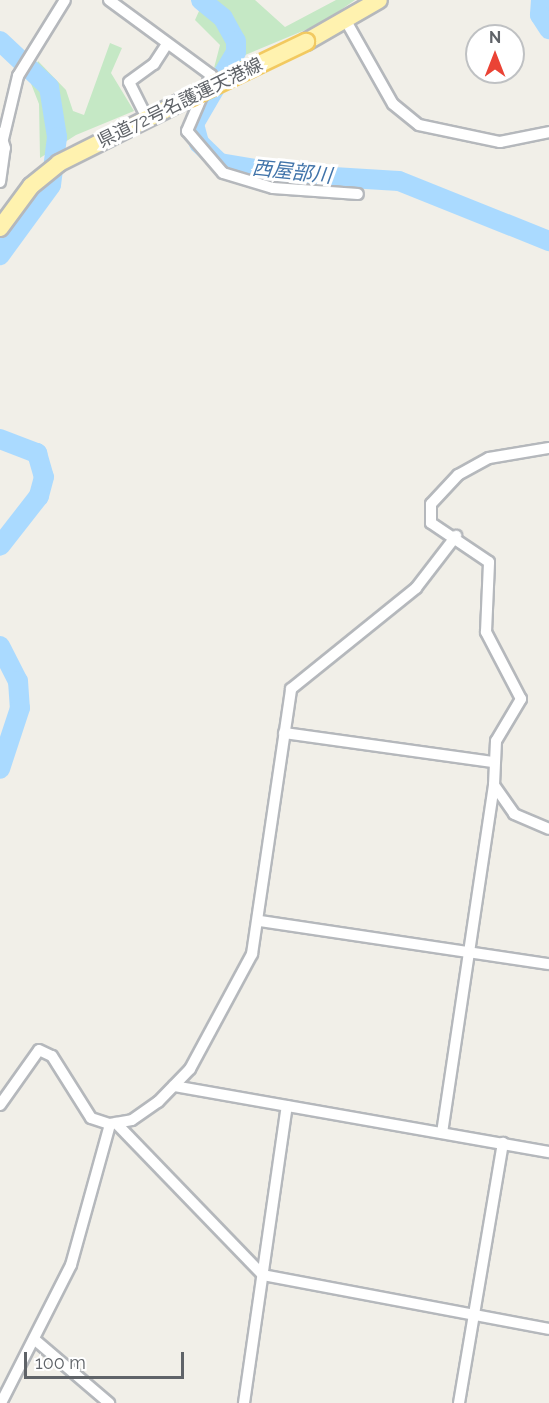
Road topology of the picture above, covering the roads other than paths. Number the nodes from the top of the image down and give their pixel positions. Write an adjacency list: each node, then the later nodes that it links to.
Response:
1 (65, 0): 8 (street)
2 (109, 0): 5 (street)
3 (379, 0): 4 (main road, 県道72号名護運天港線)
4 (346, 21): 6 (main road, 県道72号名護運天港線, bridge); 7 (street)
5 (167, 44): 6 (street); 10 (street)
6 (147, 118): 11 (main road, 県道72号名護運天港線)
7 (549, 132)
8 (2, 136): 9 (street)
9 (0, 182)
10 (358, 195)
11 (2, 221)
12 (549, 448): 13 (street)
13 (456, 536): 14 (street); 15 (street)
14 (284, 733): 15 (street); 18 (street)
15 (493, 762): 16 (street)
16 (494, 785): 17 (street); 19 (street)
17 (549, 829)
18 (260, 921): 19 (street); 21 (street)
19 (469, 952): 20 (street); 25 (street)
20 (549, 964)
21 (174, 1086): 23 (street); 24 (street)
22 (0, 1105): 24 (street)
23 (287, 1106): 25 (street); 28 (street)
24 (113, 1124): 28 (street); 31 (street)
25 (442, 1133): 26 (street)
26 (503, 1143): 27 (street); 29 (street)
27 (549, 1152)
28 (263, 1275): 29 (street); 34 (street)
29 (474, 1315): 30 (street); 35 (street)
30 (549, 1329)
31 (34, 1339): 32 (street); 33 (street)
32 (1, 1403)
33 (109, 1403)
34 (244, 1403)
35 (459, 1403)

